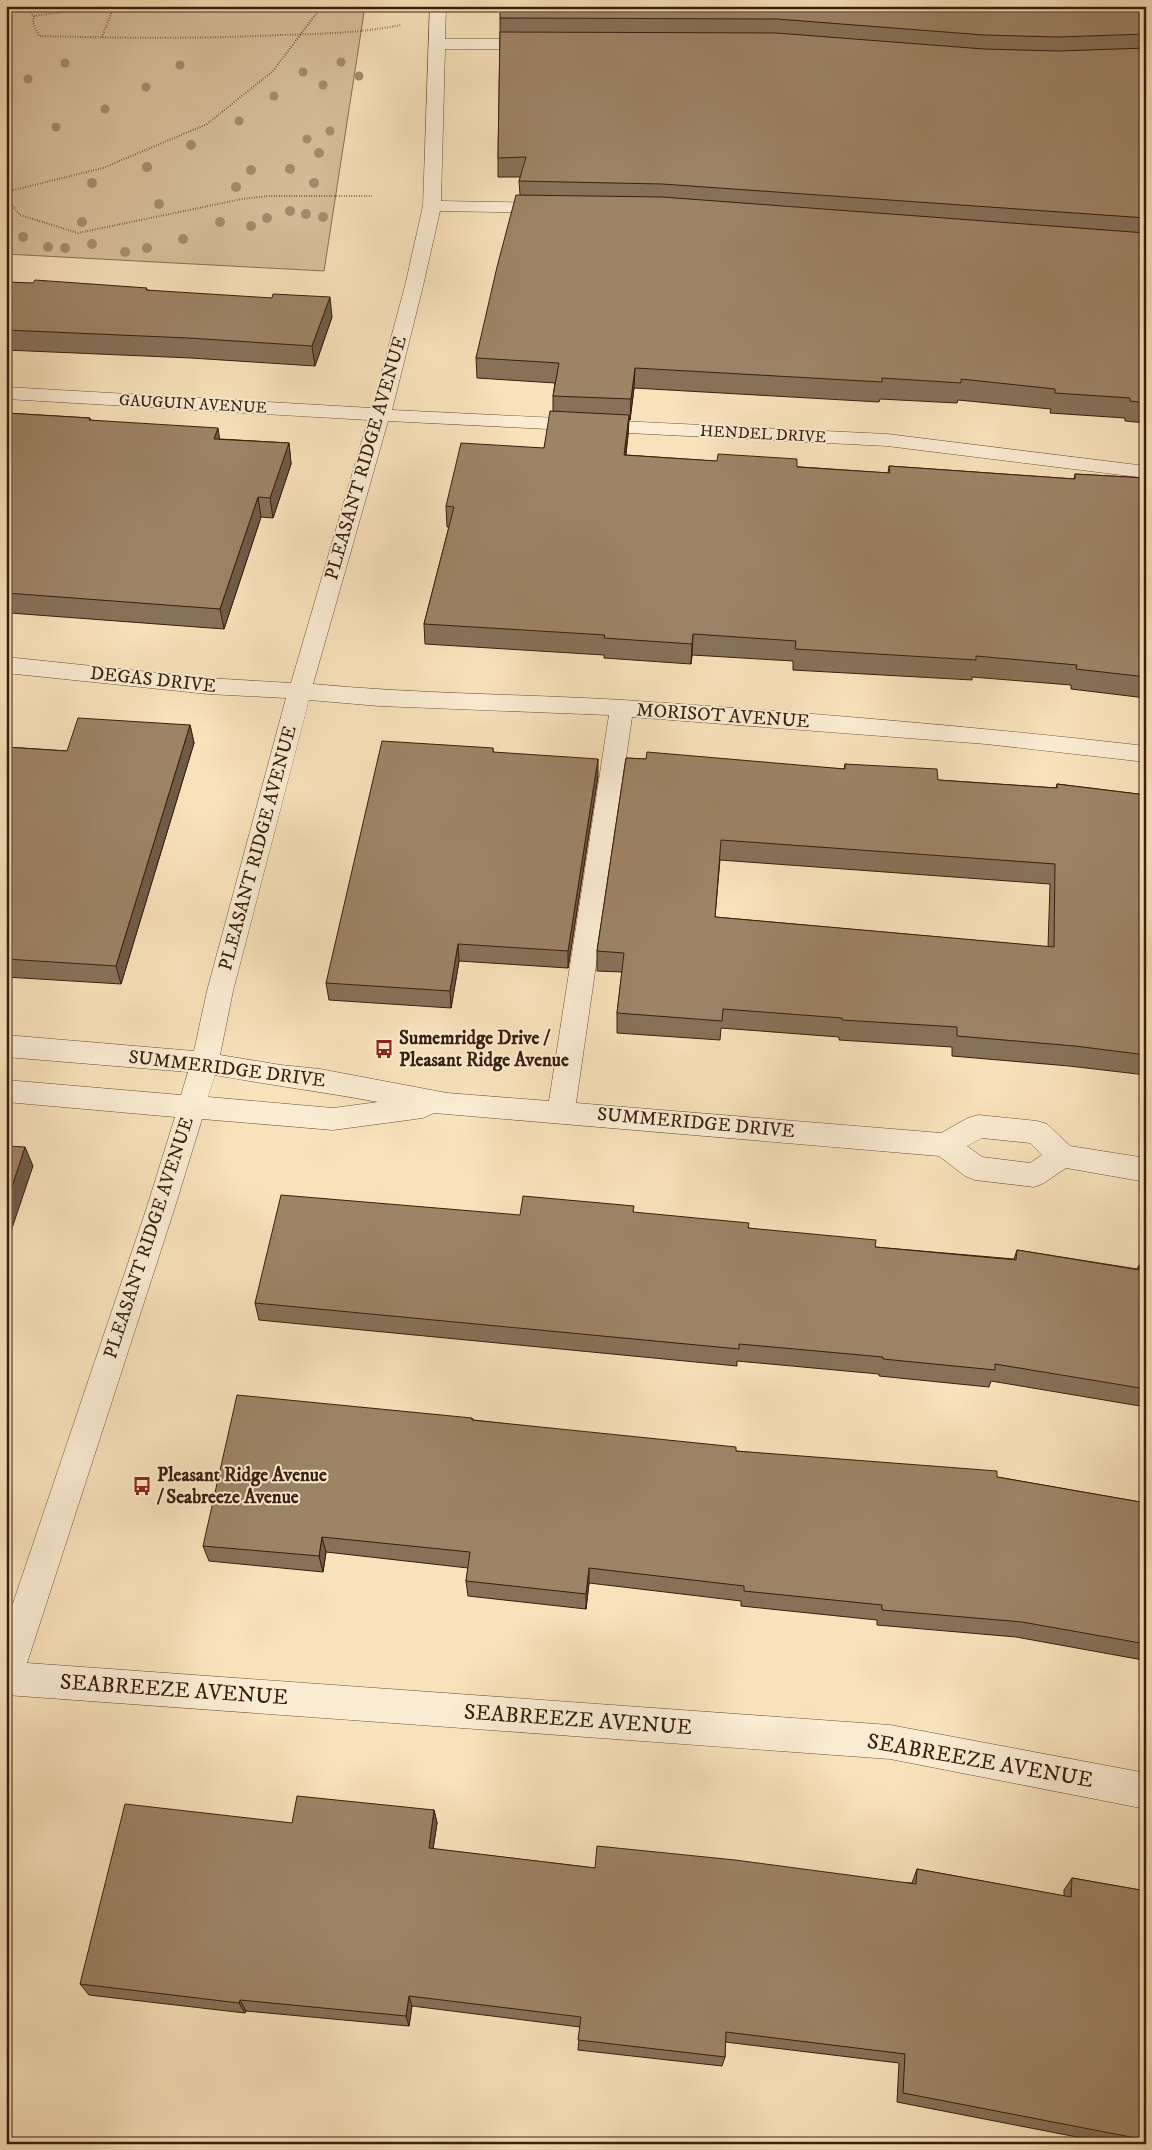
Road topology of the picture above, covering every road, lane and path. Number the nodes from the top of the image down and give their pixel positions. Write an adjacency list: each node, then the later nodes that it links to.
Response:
1 (23, 6): 6 (path)
2 (105, 6): 6 (path)
3 (114, 6): 9 (path)
4 (322, 6): 8 (path)
5 (438, 6): 10 (street, PLEASANT RIDGE AVENUE)
6 (34, 16): 9 (path)
7 (402, 25): 8 (path)
8 (301, 34): 9 (path); 12 (path)
9 (102, 37)
10 (436, 44): 11 (street); 15 (street, PLEASANT RIDGE AVENUE)
11 (557, 44)
12 (6, 192)
13 (372, 196): 14 (path)
14 (6, 198)
15 (432, 206): 16 (street); 18 (street, PLEASANT RIDGE AVENUE)
16 (565, 208)
17 (6, 393): 18 (street, GAUGUIN AVENUE)
18 (380, 415): 19 (street, HENDEL DRIVE); 21 (street, PLEASANT RIDGE AVENUE)
19 (1146, 472)
20 (6, 665): 21 (street, DEGAS DRIVE)
21 (300, 691): 22 (street, MORISOT AVENUE); 25 (street, PLEASANT RIDGE AVENUE)
22 (622, 708): 23 (street, MORISOT AVENUE); 29 (street)
23 (1146, 754)
24 (6, 1046): 25 (street, SUMMERIDGE DRIVE)
25 (205, 1063): 27 (street, SUMMERIDGE DRIVE); 28 (street, PLEASANT RIDGE AVENUE)
26 (6, 1091): 28 (street, SUMMERIDGE DRIVE)
27 (447, 1104): 28 (street, SUMMERIDGE DRIVE); 29 (street, SUMMERIDGE DRIVE)
28 (191, 1108): 33 (street, PLEASANT RIDGE AVENUE)
29 (561, 1112): 30 (street, SUMMERIDGE DRIVE)
30 (945, 1145): 31 (street); 31 (street)
31 (1062, 1156): 32 (street)
32 (1146, 1170)
33 (6, 1677): 34 (street, SEABREEZE AVENUE)
34 (1146, 1791)

